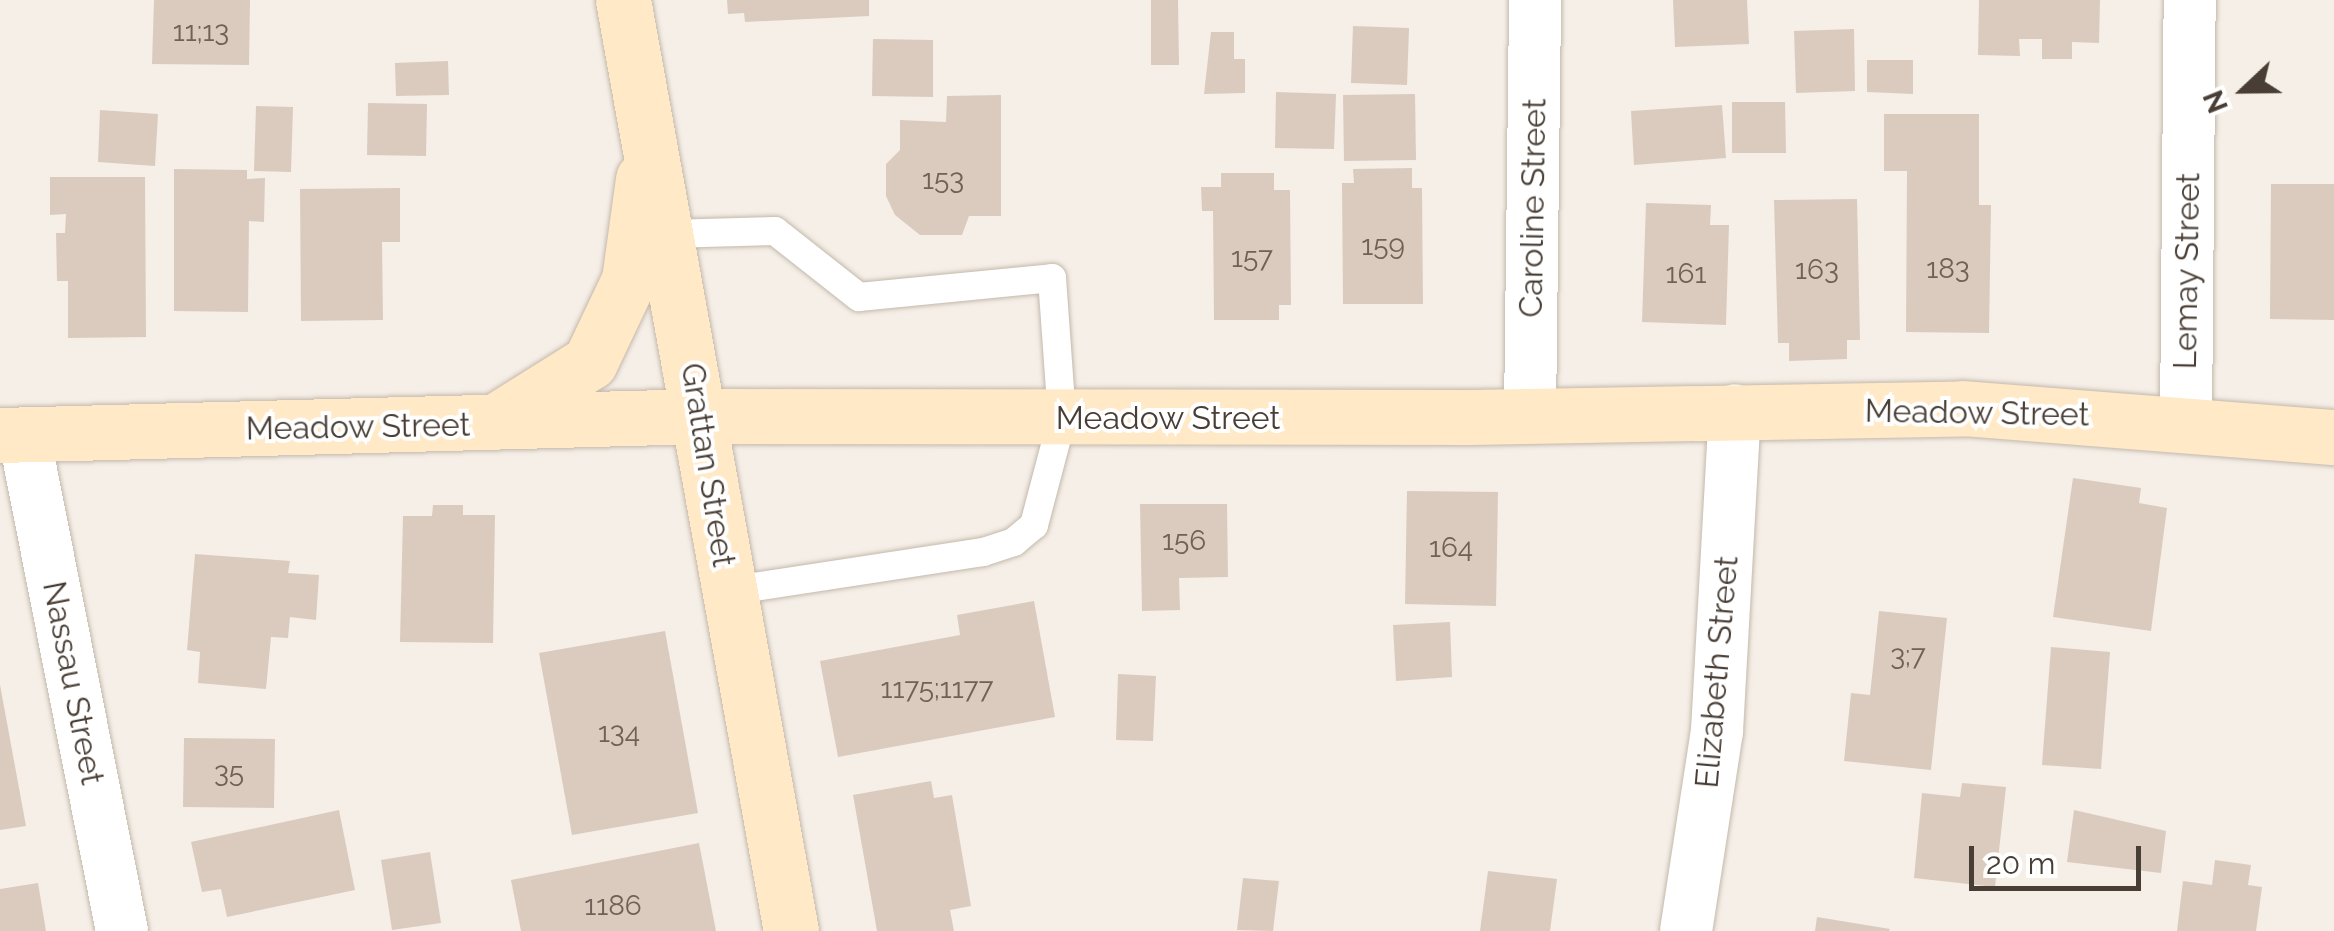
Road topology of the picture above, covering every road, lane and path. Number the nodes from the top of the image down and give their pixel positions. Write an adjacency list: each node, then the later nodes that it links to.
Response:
1 (623, 0): 4 (main road, Grattan Street)
2 (1535, 0): 8 (street, Caroline Street)
3 (2190, 0): 10 (street, Lemay Street)
4 (647, 151): 5 (main road, Grattan Street); 11 (main road)
5 (668, 234): 7 (main road, Grattan Street); 9 (lane)
6 (1735, 411): 8 (main road, Meadow Street); 10 (main road, Meadow Street); 17 (street, Elizabeth Street)
7 (701, 416): 9 (main road, Meadow Street); 11 (main road, Meadow Street); 14 (main road, Grattan Street)
8 (1530, 416): 9 (main road, Meadow Street)
9 (1062, 419): 14 (lane)
10 (2186, 423): 13 (main road, Meadow Street)
11 (492, 424): 12 (main road, Meadow Street)
12 (12, 435): 15 (street, Nassau Street)
13 (2334, 438)
14 (728, 591): 16 (main road, Grattan Street)
15 (122, 931)
16 (792, 931)
17 (1686, 931)

